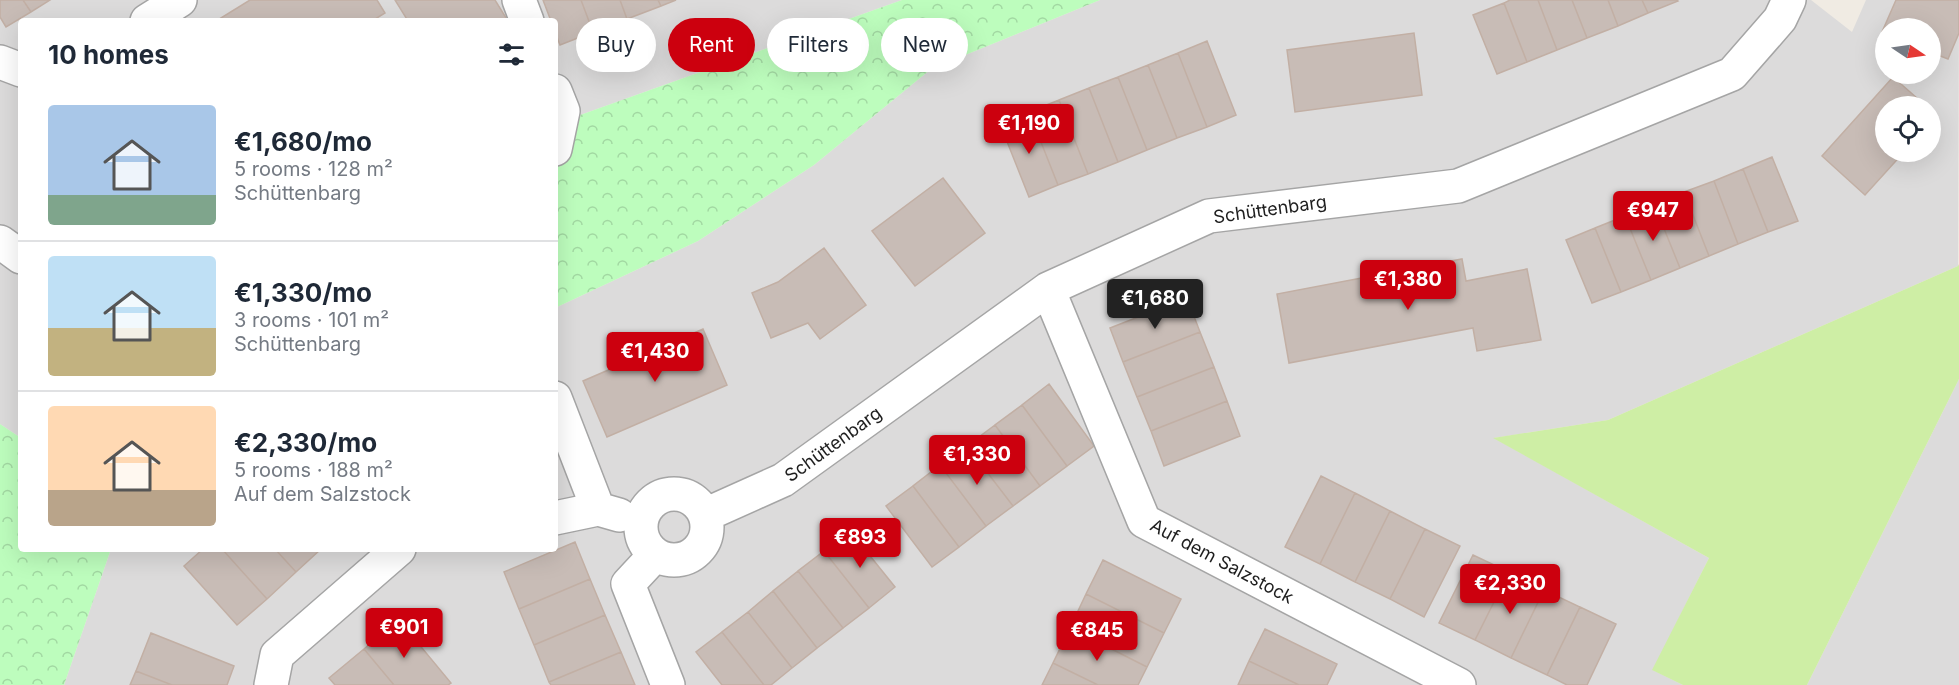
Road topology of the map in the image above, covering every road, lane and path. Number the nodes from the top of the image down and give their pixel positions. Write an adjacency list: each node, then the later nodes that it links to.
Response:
1 (180, 0): 4 (street)
2 (519, 0): 5 (street)
3 (1789, 0): 12 (street, Schüttenbarg)
4 (152, 18)
5 (527, 18)
6 (0, 62): 7 (street)
7 (18, 69)
8 (558, 98): 9 (street)
9 (558, 135)
10 (0, 242): 11 (street)
11 (18, 255)
12 (1048, 289): 15 (street, Schüttenbarg); 22 (street, Auf dem Salzstock)
13 (558, 406): 14 (street)
14 (598, 509): 16 (street); 17 (street)
15 (705, 515): 17 (street); 19 (street)
16 (558, 517)
17 (641, 520): 19 (street)
18 (396, 552): 20 (street)
19 (655, 555): 21 (street)
20 (270, 685)
21 (668, 685)
22 (1459, 685)

